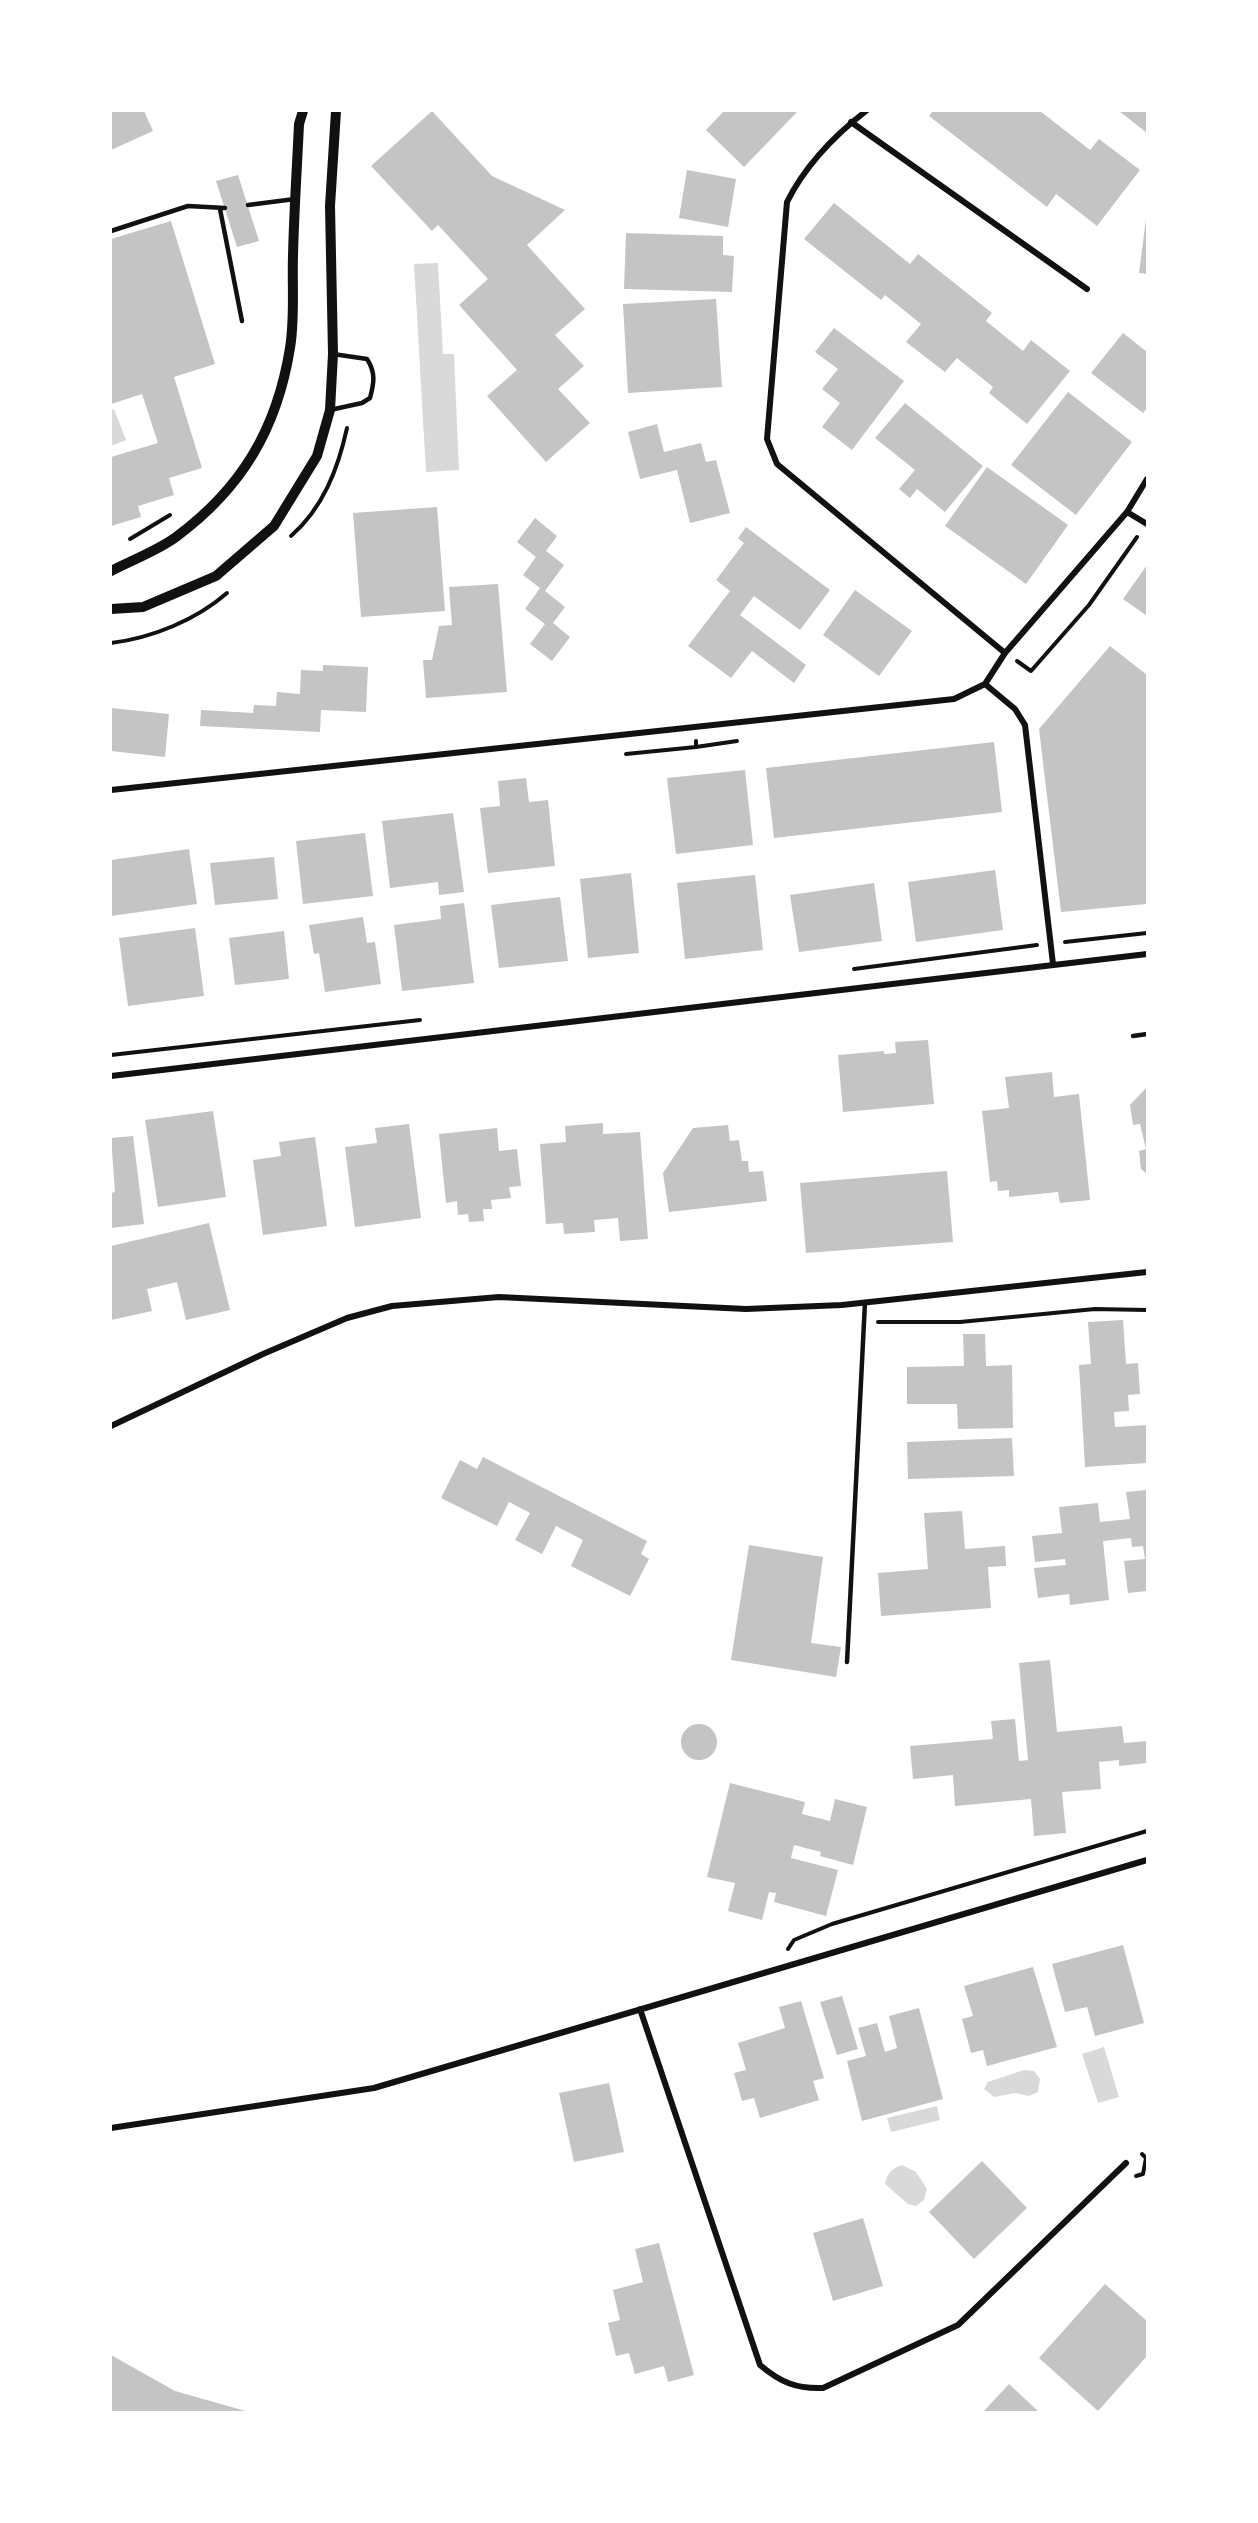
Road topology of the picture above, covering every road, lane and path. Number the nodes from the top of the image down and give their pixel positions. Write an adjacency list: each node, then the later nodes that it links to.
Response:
1 (303, 111): 5 (street)
2 (336, 111): 10 (street)
3 (866, 111): 4 (street)
4 (851, 122): 8 (street); 23 (street)
5 (295, 199): 6 (lane); 19 (street)
6 (248, 205)
7 (111, 231): 9 (lane)
8 (1087, 289)
9 (242, 321)
10 (333, 354): 11 (lane); 12 (street)
11 (351, 406): 12 (lane); 17 (path)
12 (330, 410): 21 (street)
13 (1147, 479): 15 (street)
14 (180, 509): 18 (path)
15 (1127, 512): 16 (street); 23 (street)
16 (1146, 523): 23 (path)
17 (290, 538)
18 (121, 544)
19 (111, 571)
20 (232, 589): 22 (path)
21 (111, 609)
22 (111, 643)
23 (1005, 653): 24 (street)
24 (985, 684): 25 (street); 27 (street)
25 (111, 790)
26 (1147, 933): 27 (path)
27 (1051, 944): 29 (street); 30 (path)
28 (1147, 954): 29 (street)
29 (1053, 964): 35 (street)
30 (850, 970)
31 (427, 1020): 34 (path)
32 (1147, 1034): 33 (lane)
33 (1133, 1036)
34 (111, 1055)
35 (111, 1076)
36 (1147, 1272): 37 (street)
37 (865, 1302): 39 (lane); 40 (street)
38 (1147, 1310): 39 (path)
39 (864, 1322): 41 (lane)
40 (111, 1426)
41 (847, 1662)
42 (1147, 1831): 44 (path)
43 (1147, 1860): 44 (street)
44 (771, 1971): 45 (street)
45 (640, 2009): 46 (street); 48 (street)
46 (111, 2128)
47 (1134, 2147): 49 (path)
48 (1126, 2163)
49 (1134, 2178)

